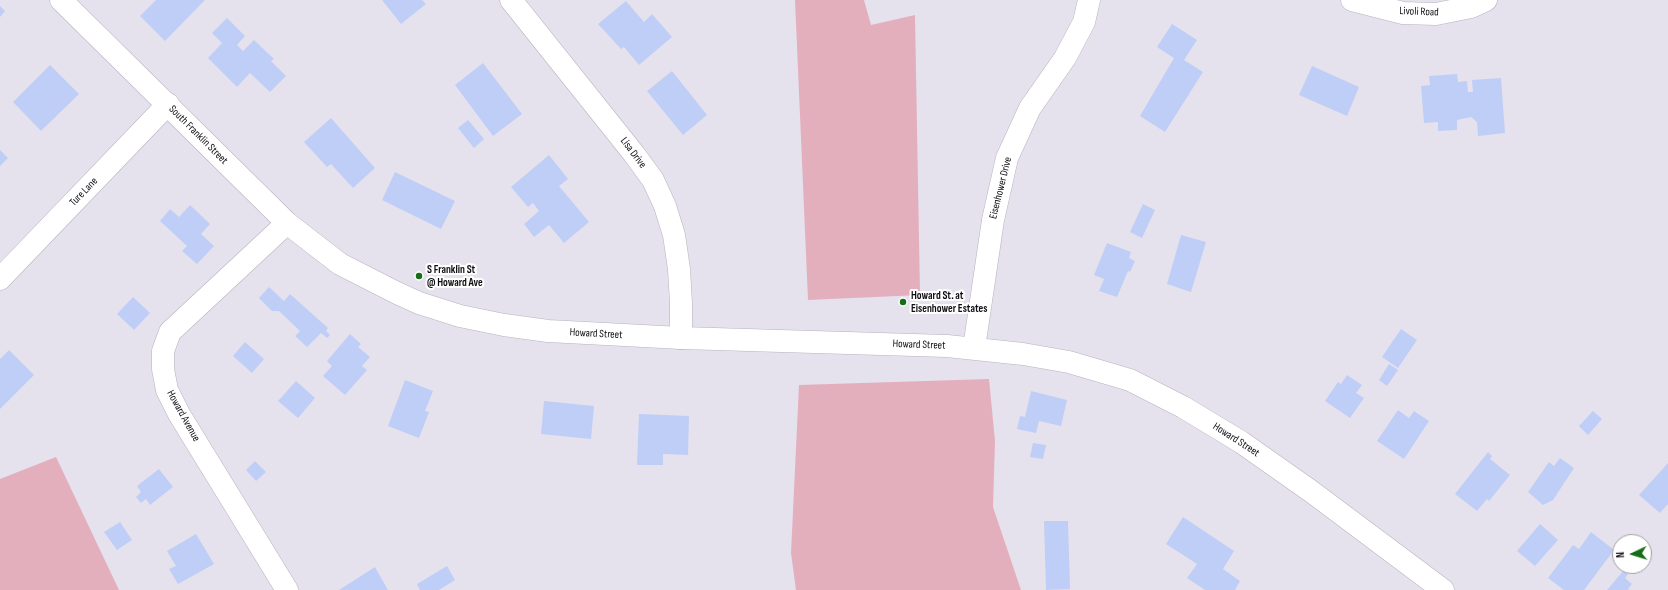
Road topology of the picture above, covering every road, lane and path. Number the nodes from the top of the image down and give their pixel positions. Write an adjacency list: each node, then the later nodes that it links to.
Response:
1 (61, 0): 6 (street, South Franklin Street)
2 (511, 0): 10 (street, Lisa Drive)
3 (1089, 0): 11 (street, Eisenhower Drive)
4 (1352, 0): 5 (street, Livoli Road)
5 (1486, 0)
6 (168, 104): 7 (street, South Franklin Street); 9 (street, Ture Lane)
7 (288, 222): 8 (street, South Franklin Street); 12 (street, Howard Avenue)
8 (340, 264): 10 (street, Howard Street)
9 (0, 279)
10 (681, 338): 11 (street, Howard Street)
11 (974, 348): 13 (street, Howard Street)
12 (286, 590)
13 (1444, 590)

